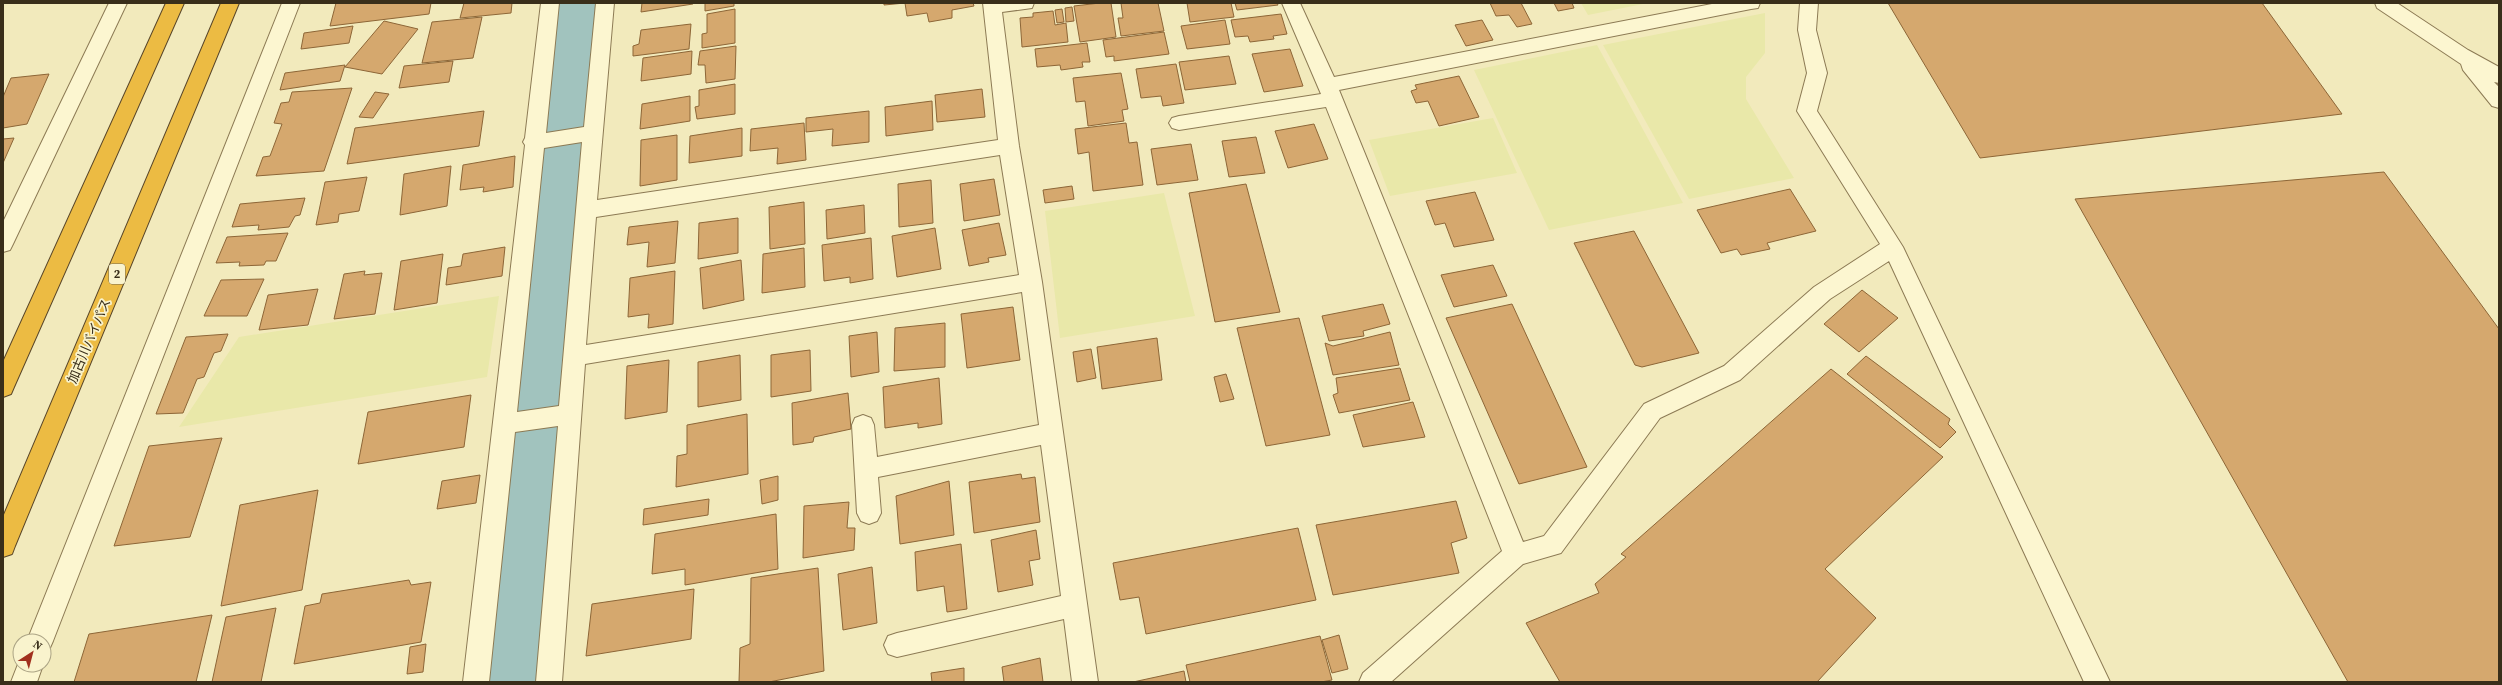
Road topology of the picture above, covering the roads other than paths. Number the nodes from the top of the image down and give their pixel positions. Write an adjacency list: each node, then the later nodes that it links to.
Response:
1 (118, 3): 22 (street)
2 (175, 3): 26 (highway)
3 (230, 3): 33 (highway, 加古川バイパス / 2)
4 (291, 3): 36 (street)
5 (550, 3): 19 (street)
6 (605, 3): 18 (street)
7 (1025, 3): 12 (street)
8 (1291, 3): 15 (street)
9 (1751, 3): 15 (street)
10 (1809, 3): 23 (street)
11 (2384, 3): 13 (street)
12 (992, 5): 20 (street)
13 (2461, 55): 14 (street); 16 (street)
14 (2499, 76)
15 (1330, 92): 17 (street); 34 (street)
16 (2499, 100)
17 (1179, 123)
18 (594, 133): 19 (street); 21 (street)
19 (533, 142): 28 (street)
20 (1009, 146): 21 (street); 24 (street)
21 (586, 210): 25 (street)
22 (3, 244)
23 (1893, 247): 34 (street); 42 (street)
24 (1031, 282): 25 (street); 30 (street)
25 (576, 356): 27 (street)
26 (3, 387)
27 (571, 414): 28 (street); 39 (street)
28 (503, 424): 38 (street)
29 (863, 425): 31 (street)
30 (1051, 432): 31 (street); 35 (street)
31 (866, 469): 32 (street)
32 (869, 513)
33 (3, 546)
34 (1516, 555): 41 (street)
35 (1075, 605): 37 (street); 40 (street)
36 (43, 633)
37 (898, 645)
38 (476, 682)
39 (549, 682)
40 (1085, 682)
41 (1372, 682)
42 (2097, 682)

